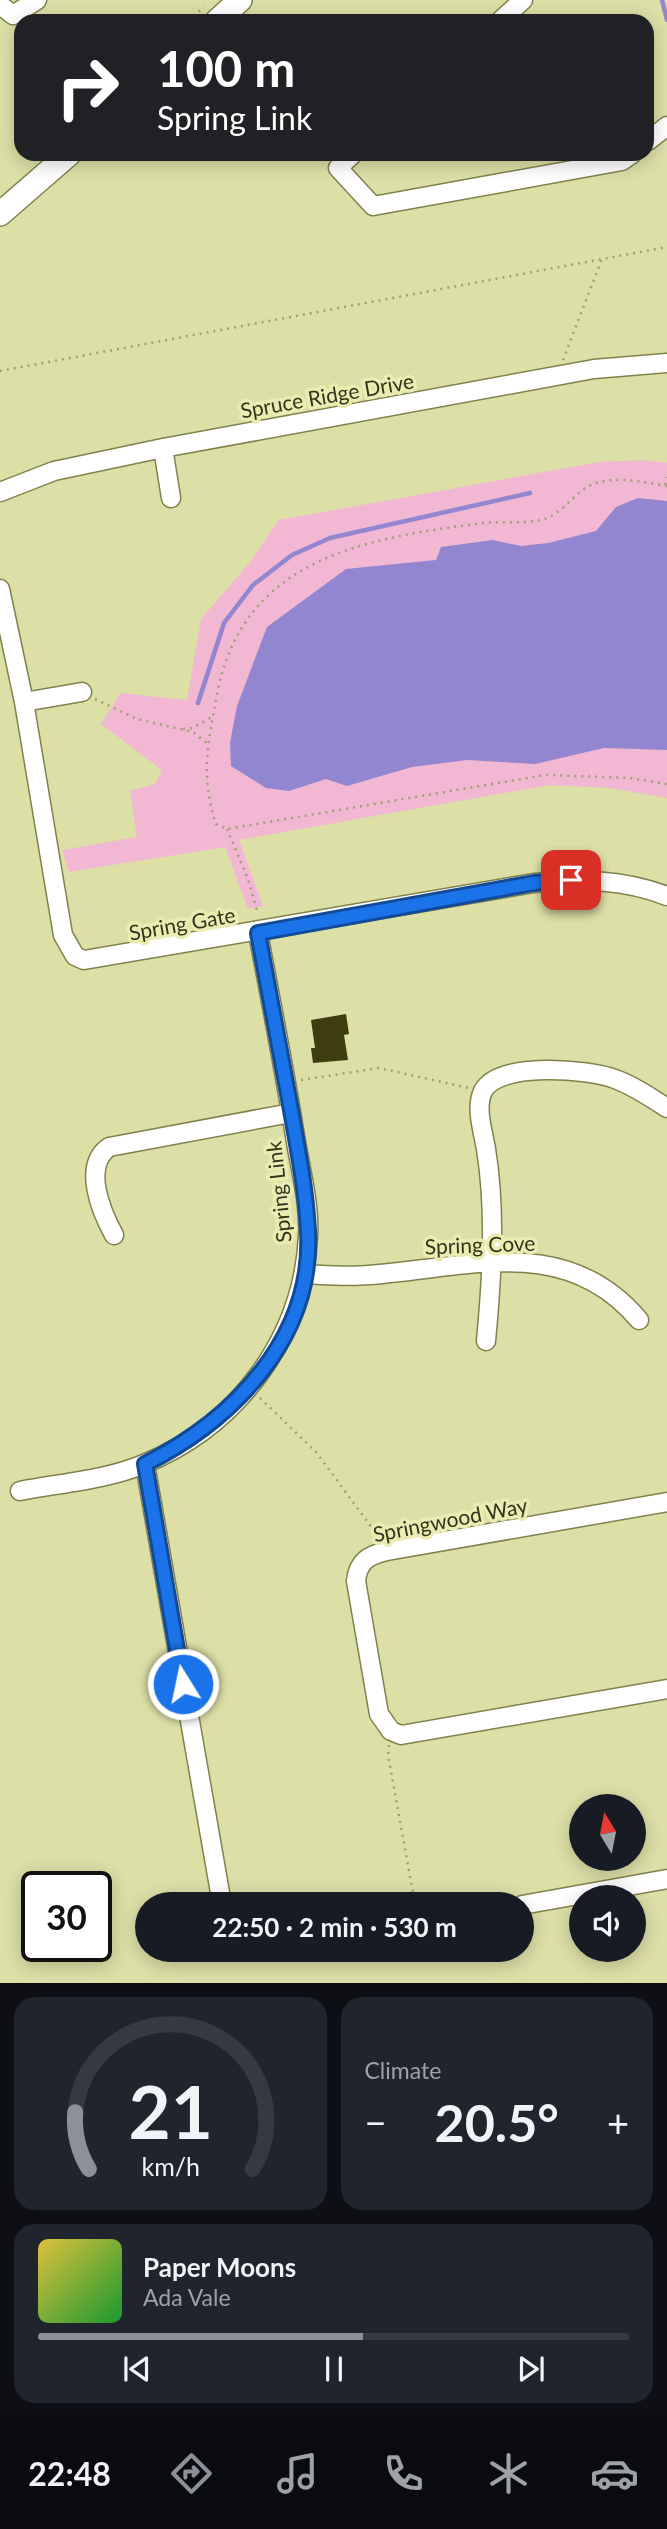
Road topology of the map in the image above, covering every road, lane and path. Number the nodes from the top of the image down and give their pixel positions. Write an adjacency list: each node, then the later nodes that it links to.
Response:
1 (37, 0): 7 (street)
2 (211, 0): 8 (path)
3 (240, 0): 9 (main road)
4 (523, 0): 10 (street)
5 (0, 5): 6 (street)
6 (14, 14)
7 (15, 14)
8 (196, 14)
9 (225, 14)
10 (508, 14)
11 (61, 161): 14 (main road)
12 (346, 161): 13 (street)
13 (622, 161)
14 (0, 214)
15 (667, 247): 16 (path)
16 (602, 259): 18 (path); 19 (path)
17 (667, 363): 19 (street, Spruce Ridge Drive)
18 (0, 371)
19 (557, 375): 20 (street, Spruce Ridge Drive)
20 (163, 448): 23 (street, Spruce Ridge Drive); 24 (street)
21 (667, 477): 22 (path)
22 (666, 486): 28 (path)
23 (0, 492)
24 (171, 498)
25 (0, 589): 27 (street, Spring Gate)
26 (82, 692): 27 (street); 29 (path)
27 (24, 702): 34 (street, Spring Gate)
28 (213, 716): 29 (path); 30 (path)
29 (180, 729): 30 (path)
30 (208, 744): 32 (path)
31 (667, 784): 32 (path)
32 (227, 829): 34 (path)
33 (667, 896): 34 (street, Spring Gate)
34 (258, 933): 35 (street, Spring Link)
35 (286, 1083): 36 (path); 38 (street, Spring Link)
36 (482, 1092): 37 (street); 40 (street)
37 (667, 1108)
38 (291, 1112): 39 (street); 41 (street, Spring Link)
39 (114, 1235)
40 (491, 1262): 41 (street, Spring Cove); 42 (street, Spring Cove); 43 (street)
41 (304, 1274): 44 (street, Spring Link)
42 (639, 1320)
43 (486, 1341)
44 (250, 1388): 45 (street, Spring Link); 48 (path)
45 (145, 1464): 46 (street, Spring Link); 52 (street)
46 (20, 1491)
47 (667, 1502): 48 (street, Springwood Way)
48 (387, 1551): 50 (street, Springwood Way)
49 (667, 1689): 50 (street)
50 (391, 1731): 53 (path)
51 (667, 1879): 54 (street)
52 (220, 1892)
53 (413, 1892)
54 (534, 1903)

